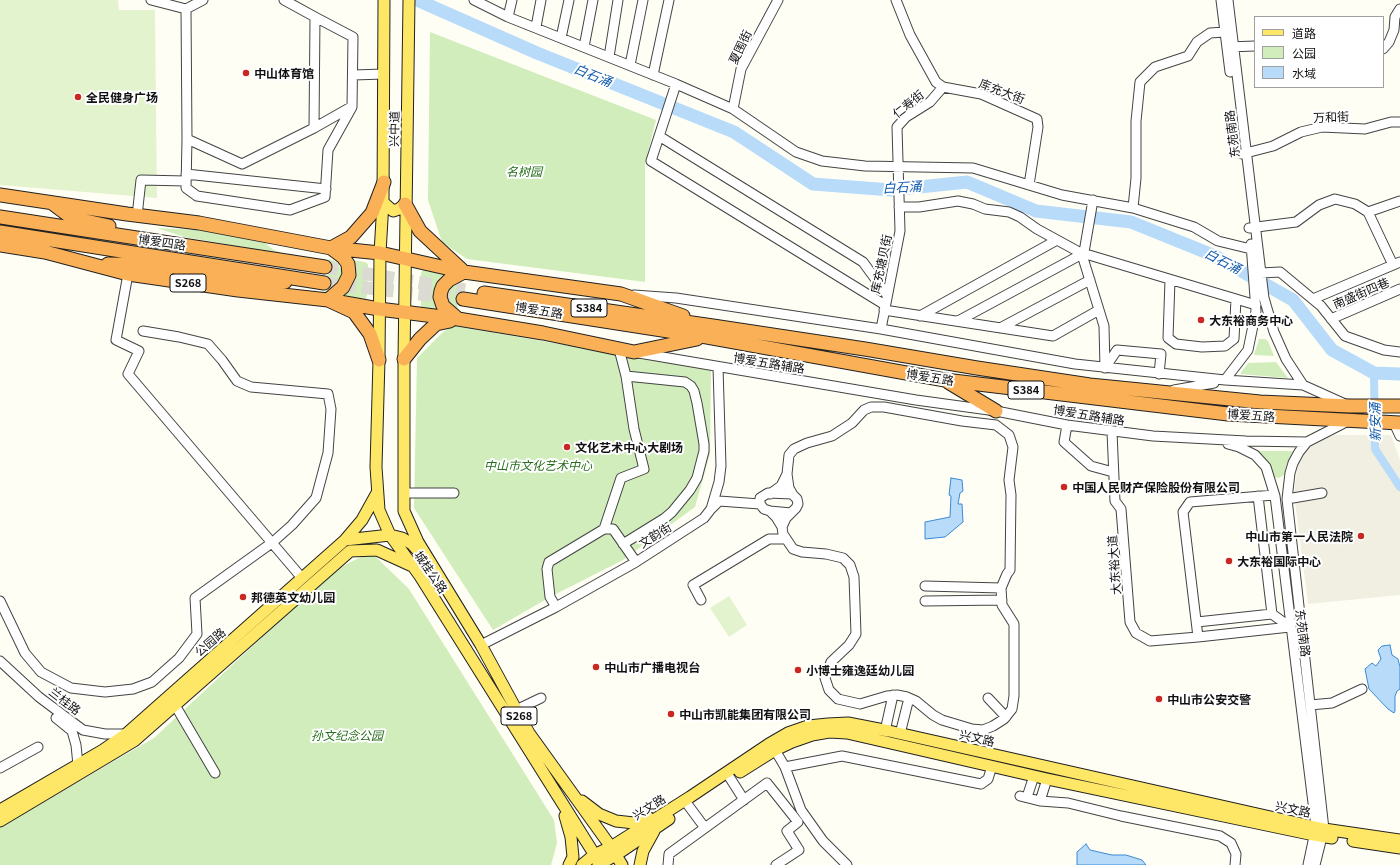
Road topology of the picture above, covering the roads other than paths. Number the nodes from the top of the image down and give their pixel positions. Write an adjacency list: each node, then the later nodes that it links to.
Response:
1 (151, 0): 18 (street)
2 (203, 0): 18 (street)
3 (284, 0): 21 (street)
4 (409, 0): 52 (main road, 兴中道)
5 (474, 0): 20 (street)
6 (512, 0): 20 (street)
7 (541, 0): 22 (street)
8 (569, 0): 24 (street)
9 (593, 0): 27 (street)
10 (618, 0): 29 (street)
11 (643, 0): 30 (street)
12 (669, 0): 33 (street)
13 (778, 0): 37 (street, 夏围街)
14 (896, 0): 34 (street)
15 (1221, 0): 23 (street, 东苑南路)
16 (1228, 0): 25 (street, 东苑南路)
17 (384, 5): 31 (main road, 兴中道)
18 (186, 9): 41 (street)
19 (1400, 9): 28 (street)
20 (508, 16): 22 (street)
21 (315, 17): 32 (street); 39 (street)
22 (536, 28): 24 (street)
23 (1224, 32): 25 (street, 东苑南路); 55 (street)
24 (562, 38): 27 (street)
25 (1230, 46): 26 (street); 42 (street, 东苑南路)
26 (1254, 46)
27 (584, 47): 29 (street)
28 (1384, 48)
29 (608, 57): 30 (street)
30 (630, 65): 33 (street)
31 (384, 74): 32 (street); 45 (main road, 兴中道)
32 (353, 75): 36 (street)
33 (653, 75): 35 (street)
34 (943, 87): 43 (street, 仁寿街); 46 (street, 库充大街)
35 (675, 88): 37 (street); 40 (street)
36 (352, 107): 39 (street); 47 (street)
37 (733, 109): 43 (street)
38 (1400, 122): 42 (street, 万和街)
39 (314, 128): 41 (street)
40 (659, 136): 82 (street); 87 (street)
41 (187, 140): 44 (street)
42 (1244, 153): 59 (street, 东苑南路)
43 (898, 167): 46 (street); 53 (street, 库充塘贝街)
44 (186, 178): 47 (street); 47 (street); 57 (street)
45 (384, 182): 51 (main road, 兴中道); 64 (highway)
46 (1029, 185): 54 (street)
47 (326, 189)
48 (0, 195): 50 (highway)
49 (1400, 201): 56 (street)
50 (50, 202): 57 (highway); 61 (highway)
51 (383, 202): 52 (main road); 67 (main road, 兴中道)
52 (405, 204): 69 (main road, 兴中道); 73 (highway)
53 (899, 205): 62 (street); 82 (street, 库充塘贝街)
54 (1093, 205): 55 (street); 68 (street)
55 (1133, 208): 65 (street)
56 (1368, 212): 59 (street); 70 (street)
57 (137, 216): 64 (highway)
58 (0, 217): 61 (highway, 博爱四路)
59 (1252, 227): 65 (street, 东苑南路); 72 (street, 东苑南路)
60 (0, 232): 75 (highway, 博爱四路 / S268)
61 (133, 238): 71 (highway, 博爱四路)
62 (1057, 240): 68 (street); 91 (street)
63 (0, 245): 66 (highway, S268)
64 (331, 248): 67 (highway); 85 (highway)
65 (1252, 249): 72 (street, 东苑南路)
66 (46, 252): 74 (highway, S268); 75 (highway)
67 (380, 253): 69 (highway); 88 (main road, 城桂公路 / S268)
68 (1084, 253): 76 (street); 77 (street); 94 (street)
69 (406, 258): 73 (highway); 90 (main road, 城桂公路 / S268)
70 (1396, 264): 84 (street)
71 (325, 267)
72 (1258, 267): 84 (street); 86 (street); 110 (street)
73 (464, 272): 81 (highway); 92 (highway)
74 (128, 274): 85 (highway, S268); 143 (street)
75 (294, 278): 78 (highway, 博爱四路 / S268)
76 (1090, 280): 89 (street); 95 (street)
77 (1170, 280): 83 (street); 83 (street)
78 (324, 283)
79 (1400, 289): 93 (street, 南盛街四巷)
80 (464, 294): 98 (highway, 博爱五路 / S384)
81 (621, 294): 96 (street, 博爱五路); 98 (highway)
82 (887, 295): 87 (street, 库充塘贝街)
83 (1236, 299): 86 (street)
84 (1313, 299): 93 (street)
85 (328, 300): 88 (highway, S268); 103 (highway, S268)
86 (1256, 302): 109 (street)
87 (885, 308): 91 (street); 96 (street, 库充塘贝街)
88 (379, 309): 90 (highway, S268); 103 (main road, 城桂公路 / S268)
89 (1099, 310): 95 (street); 105 (street)
90 (404, 312): 92 (highway); 102 (main road, 城桂公路 / S268)
91 (920, 316): 94 (street)
92 (458, 319): 99 (highway); 102 (highway)
93 (1331, 319): 101 (street)
94 (958, 321): 95 (street)
95 (1000, 328)
96 (881, 329): 105 (street, 博爱五路)
97 (142, 331): 143 (street)
98 (710, 331): 100 (highway); 108 (highway, 博爱五路 / S384); 111 (highway, 博爱五路 / S384)
99 (619, 348): 100 (highway); 107 (street)
100 (634, 352): 104 (street, 博爱五路辅路)
101 (1400, 352)
102 (404, 359): 126 (main road, 城桂公路 / S268)
103 (379, 360): 125 (main road, 城桂公路 / S268)
104 (718, 367): 114 (street, 博爱五路辅路); 124 (street, 文韵街)
105 (1105, 368): 106 (street, 博爱五路); 106 (street)
106 (1158, 374): 109 (street, 博爱五路)
107 (626, 376): 139 (street); 144 (street)
108 (945, 380): 114 (highway); 115 (highway, 博爱五路 / S384)
109 (1225, 380): 110 (street, 博爱五路); 111 (street)
110 (1303, 386): 112 (street, 博爱五路)
111 (1161, 393): 112 (highway, 博爱五路 / S384)
112 (1350, 406): 113 (highway, 博爱五路 / S384)
113 (1400, 406)
114 (996, 411): 117 (street, 博爱五路辅路)
115 (1348, 421): 116 (highway, 博爱五路 / S384); 121 (street, 博爱五路辅路)
116 (1392, 422): 119 (street)
117 (1067, 424): 118 (street, 博爱五路辅路); 122 (street)
118 (1112, 432): 120 (street, 博爱五路辅路); 122 (street, 大东裕大道)
119 (1400, 436)
120 (1211, 440): 121 (street, 博爱五路辅路); 131 (street, 东苑南路)
121 (1308, 442): 133 (street, 东苑南路)
122 (1113, 472): 159 (street, 大东裕大道)
123 (786, 474): 129 (street); 130 (street); 150 (street)
124 (717, 490): 134 (street); 135 (street, 文韵街)
125 (378, 492): 140 (main road, 城桂公路 / S268); 142 (main road, 公园路)
126 (404, 493): 127 (street); 147 (main road, 城桂公路 / S268)
127 (454, 493)
128 (1322, 493): 133 (street)
129 (770, 494): 130 (street); 134 (street)
130 (793, 495): 137 (street)
131 (1274, 495): 132 (street); 158 (street, 东苑南路)
132 (1258, 496): 156 (street); 157 (street)
133 (1287, 499): 170 (street, 东苑南路)
134 (760, 501): 135 (street); 136 (street)
135 (710, 509): 145 (street, 文韵街)
136 (770, 511): 137 (street); 138 (street)
137 (791, 513): 138 (street)
138 (782, 527): 141 (street)
139 (604, 528): 144 (street); 155 (street)
140 (390, 535): 142 (main road); 146 (main road, 城桂公路 / S268); 147 (main road)
141 (786, 539): 151 (street); 165 (street)
142 (345, 540): 148 (main road, 公园路)
143 (272, 543): 148 (street); 153 (street)
144 (623, 544): 145 (street)
145 (636, 562): 155 (street, 文韵街)
146 (412, 566): 169 (main road, 公园路); 192 (main road, 城桂公路 / S268)
147 (434, 568): 160 (main road, 城桂公路 / S268)
148 (302, 578): 164 (main road, 公园路)
149 (925, 586): 150 (street)
150 (1001, 588): 152 (street)
151 (702, 600)
152 (1002, 600): 154 (street); 172 (street)
153 (0, 601)
154 (925, 601)
155 (556, 607): 160 (street, 文韵街)
156 (1272, 614): 157 (street); 158 (street)
157 (1197, 622): 159 (street)
158 (1290, 627): 159 (street, 大东裕大道); 197 (street, 东苑南路)
159 (1198, 637)
160 (481, 645): 171 (main road, 城桂公路 / S268)
161 (0, 661): 174 (street, 兰桂路)
162 (0, 668): 183 (street, 兰桂路)
163 (1362, 688): 170 (street)
164 (170, 695): 169 (street); 175 (main road, 公园路)
165 (893, 695): 167 (street); 173 (street)
166 (541, 698): 171 (street)
167 (909, 698): 172 (street); 176 (street)
168 (988, 698): 172 (street)
169 (175, 705): 179 (main road, 公园路); 184 (street)
170 (1310, 705): 197 (street, 东苑南路)
171 (516, 710): 188 (main road, 城桂公路 / S268)
172 (1006, 717)
173 (885, 730): 176 (main road, 兴文路); 190 (main road, 兴文路)
174 (95, 733): 175 (street, 兰桂路); 179 (street)
175 (126, 734): 179 (main road, 公园路)
176 (900, 734): 197 (main road, 兴文路)
177 (38, 747): 182 (street)
178 (775, 750): 180 (main road, 兴文路); 181 (street); 186 (main road, 兴文路)
179 (106, 753): 183 (main road, 公园路)
180 (992, 766): 181 (street); 185 (main road, 兴文路)
181 (785, 767): 208 (street)
182 (0, 768)
183 (80, 769): 193 (main road, 公园路); 194 (main road, 公园路)
184 (215, 773)
185 (1034, 776): 187 (main road, 兴文路); 191 (street)
186 (730, 778): 189 (street); 190 (main road, 兴文路)
187 (1047, 779): 191 (street); 197 (main road, 兴文路)
188 (573, 795): 190 (main road); 200 (main road, 城桂公路 / S268)
189 (744, 800): 196 (street); 207 (street)
190 (689, 801): 195 (main road, 兴文路); 196 (street); 200 (main road, 兴文路)
191 (1040, 801): 209 (street)
192 (560, 802): 201 (main road, 城桂公路 / S268); 202 (main road)
193 (0, 810)
194 (0, 821)
195 (657, 827): 200 (main road, 兴文路); 205 (main road)
196 (705, 828): 206 (street)
197 (1319, 832): 198 (main road, 兴文路); 199 (main road, 兴文路); 210 (street, 东苑南路); 211 (street, 东苑南路)
198 (1400, 840)
199 (1400, 848)
200 (614, 851): 201 (main road, 兴文路); 204 (main road, 城桂公路 / S268)
201 (598, 862): 203 (main road, 兴文路)
202 (569, 865)
203 (582, 865)
204 (622, 865)
205 (640, 865)
206 (668, 865)
207 (776, 865)
208 (847, 865)
209 (1235, 865)
210 (1308, 865)
211 (1315, 865)

